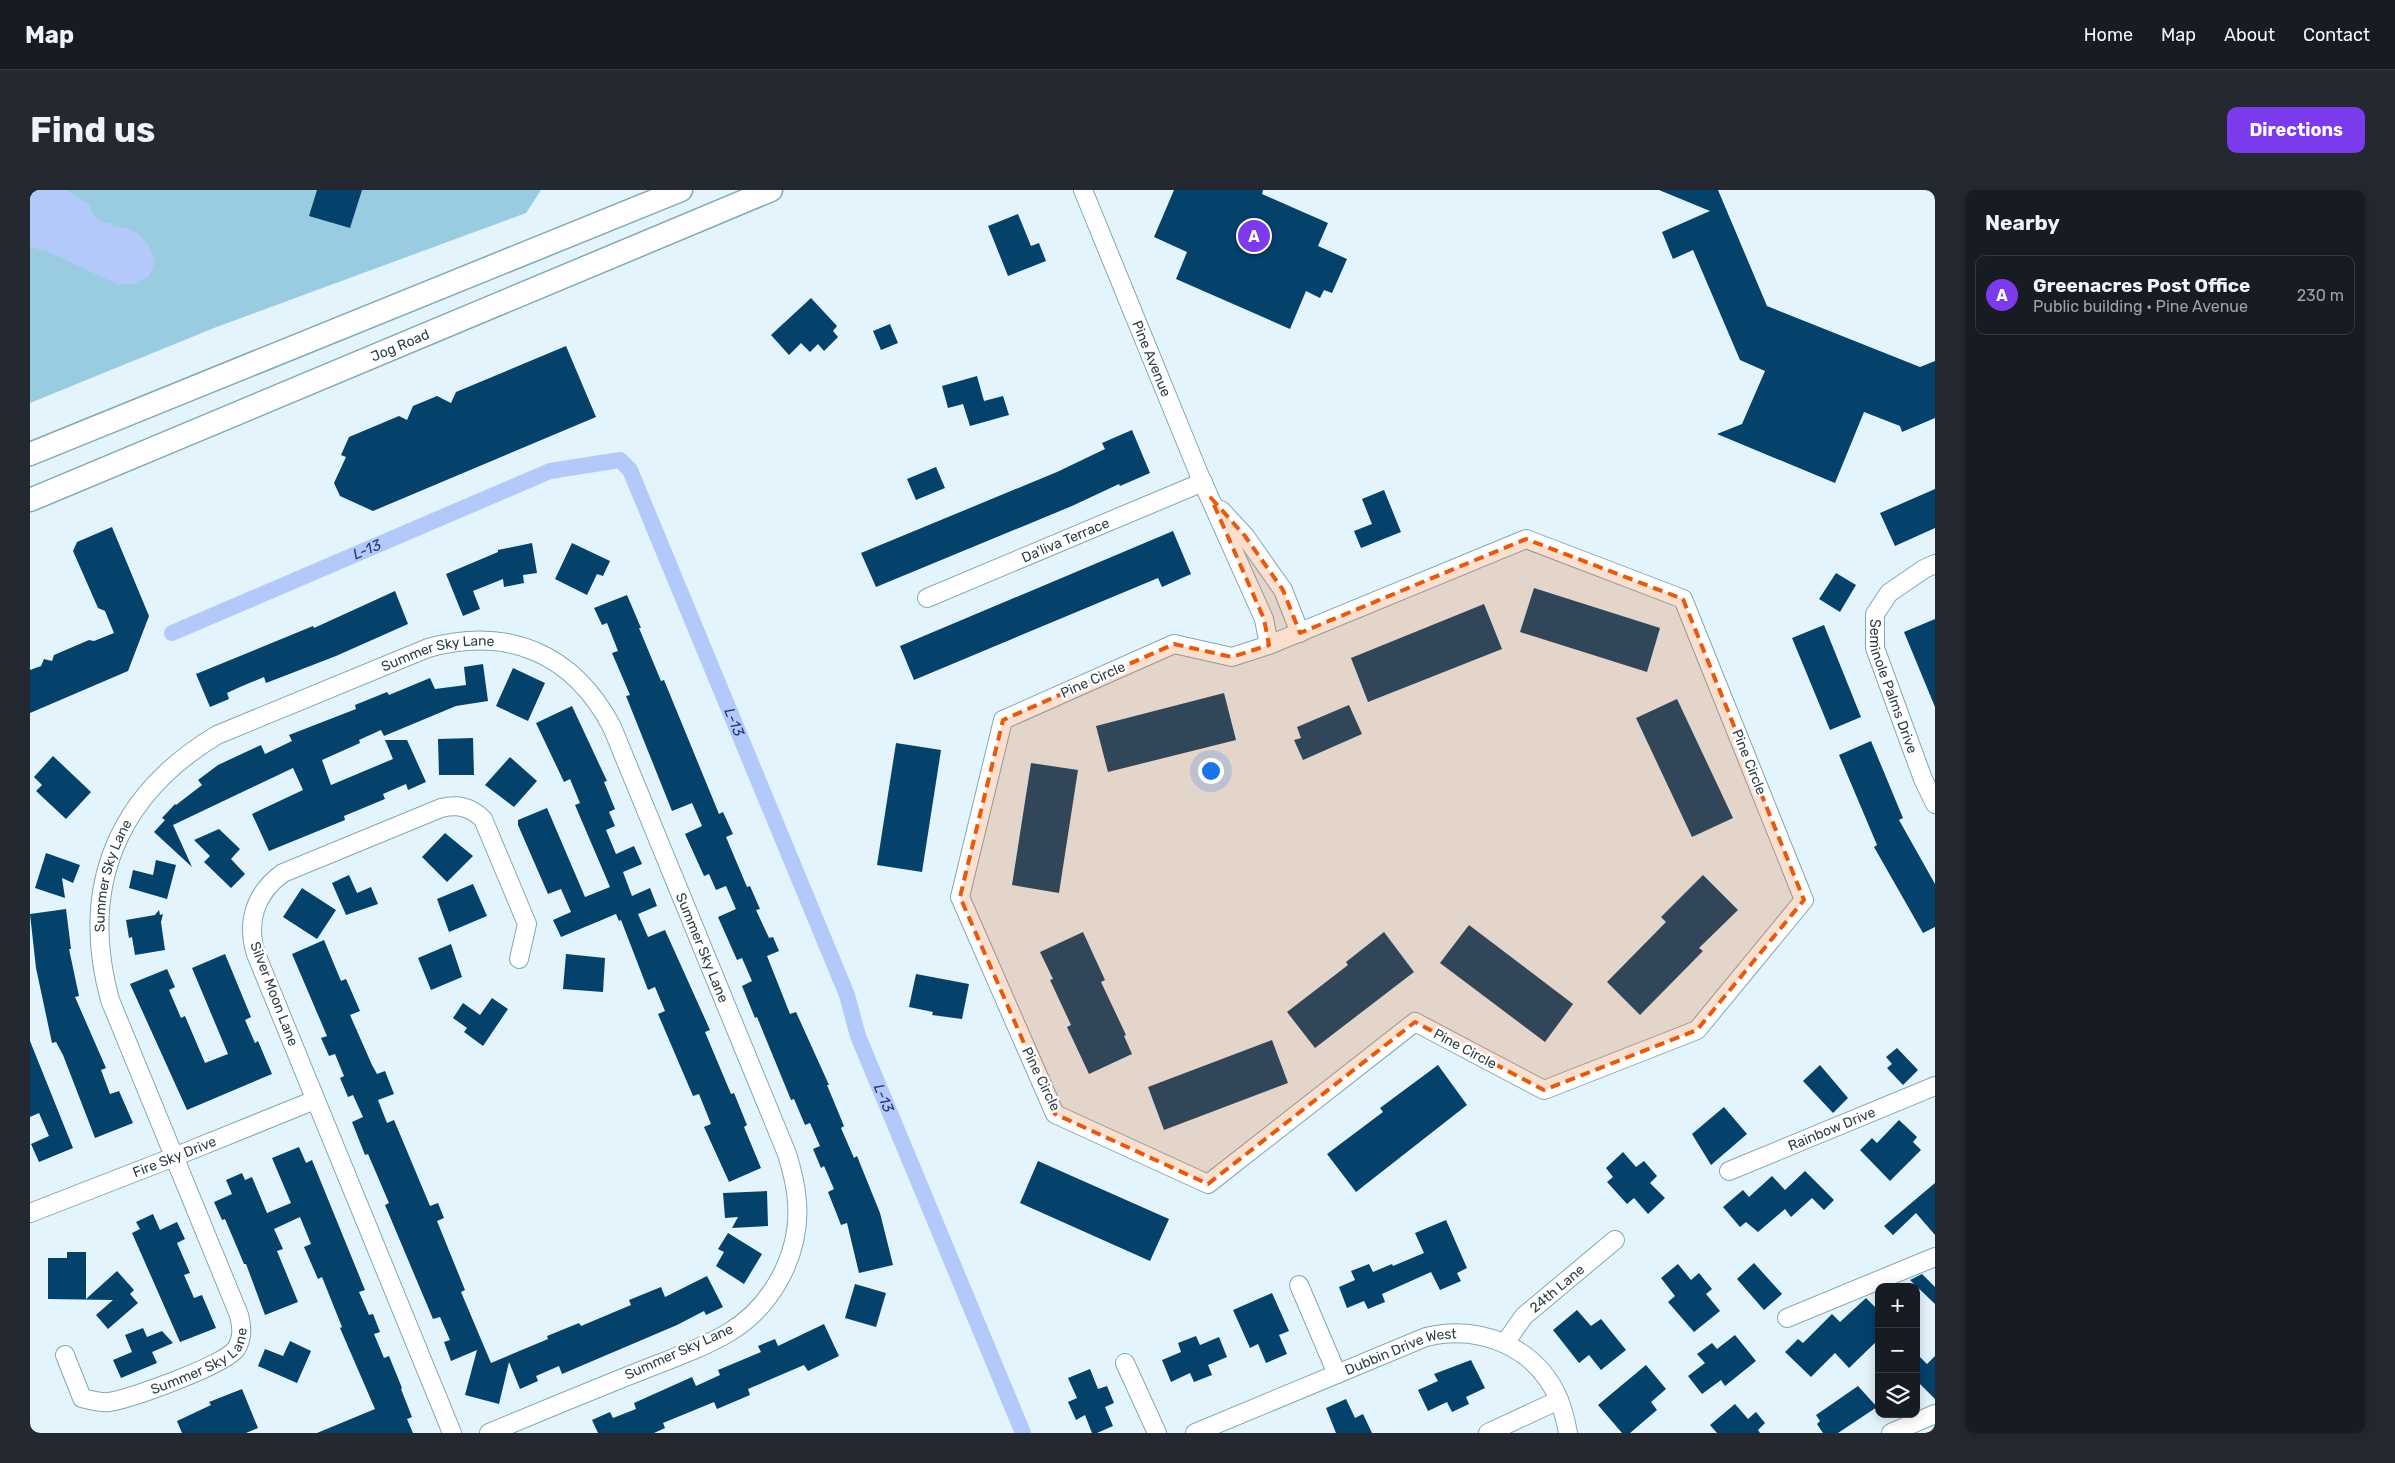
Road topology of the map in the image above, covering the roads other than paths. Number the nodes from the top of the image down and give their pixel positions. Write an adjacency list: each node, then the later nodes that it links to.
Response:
1 (681, 190): 6 (main road)
2 (771, 190): 7 (main road, Jog Road)
3 (1083, 190): 5 (street, Pine Avenue)
4 (1094, 190): 5 (street, Pine Avenue)
5 (1095, 218): 9 (street, Pine Avenue)
6 (456, 282): 7 (main road); 8 (main road)
7 (467, 317): 11 (main road, Jog Road)
8 (30, 454)
9 (1204, 482): 10 (street, Pine Avenue); 13 (street, Da'liva Terrace)
10 (1211, 498): 14 (street, Pine Avenue); 15 (street, Pine Avenue)
11 (30, 500)
12 (1935, 564): 16 (street, Seminole Palms Drive)
13 (927, 598)
14 (1300, 633): 15 (street, Pine Circle); 15 (street, Pine Circle)
15 (1269, 645)
16 (1935, 804)
17 (519, 959): 19 (street, Silver Moon Lane)
18 (1935, 1086): 21 (street, Rainbow Drive)
19 (315, 1100): 20 (street, Fire Sky Drive); 33 (street, Silver Moon Lane)
20 (174, 1157): 22 (street, Fire Sky Drive); 28 (street, Summer Sky Lane); 34 (street, Summer Sky Lane)
21 (1729, 1171)
22 (31, 1211)
23 (1615, 1240): 27 (street, 24th Lane)
24 (1935, 1257): 26 (street)
25 (1299, 1285): 30 (street)
26 (1787, 1318)
27 (1505, 1343): 30 (street, Dubbin Drive West); 31 (street, Dubbin Drive West)
28 (65, 1355)
29 (1125, 1363): 35 (street)
30 (1336, 1374): 36 (street, Dubbin Drive West)
31 (1559, 1400): 37 (street); 38 (street, Dubbin Drive West)
32 (1935, 1414): 39 (street)
33 (452, 1433)
34 (489, 1433)
35 (1157, 1433)
36 (1195, 1433)
37 (1488, 1433)
38 (1568, 1433)
39 (1891, 1433)

